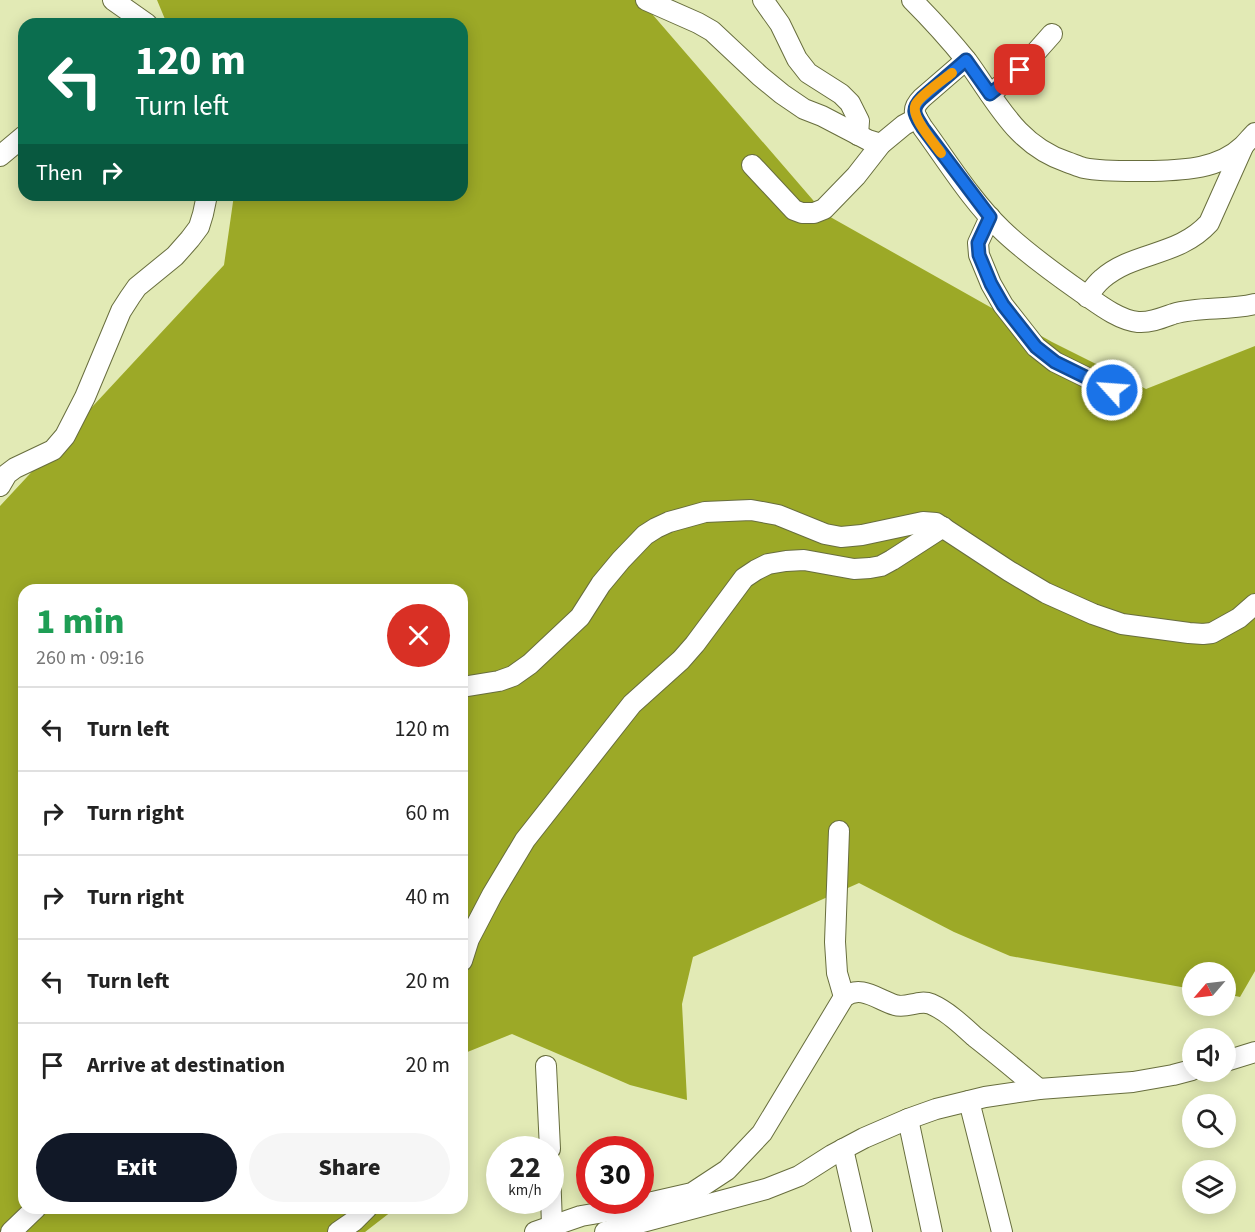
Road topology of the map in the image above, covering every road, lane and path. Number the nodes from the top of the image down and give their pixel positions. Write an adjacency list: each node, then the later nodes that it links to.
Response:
1 (113, 0): 5 (street)
2 (646, 0): 10 (street)
3 (763, 0): 10 (street)
4 (912, 0): 7 (street)
5 (136, 18)
6 (1052, 34): 8 (street)
7 (966, 60): 8 (street); 9 (street)
8 (990, 94): 11 (street)
9 (917, 118): 13 (street); 17 (street)
10 (858, 135): 13 (street)
11 (1249, 140): 18 (street)
12 (18, 141): 14 (street)
13 (881, 144): 15 (street)
14 (0, 156)
15 (752, 165)
16 (206, 201): 21 (street)
17 (990, 217): 18 (street); 20 (street)
18 (1087, 297): 19 (street)
19 (1255, 304)
20 (1112, 390)
21 (0, 486)
22 (943, 527): 23 (street); 24 (street); 26 (street)
23 (1255, 604)
24 (468, 686)
25 (839, 831): 27 (street)
26 (468, 942)
27 (844, 997): 32 (street); 40 (street)
28 (1255, 1052): 29 (street)
29 (1236, 1057)
30 (546, 1066): 35 (street)
31 (1182, 1073): 32 (street)
32 (1039, 1089): 33 (street)
33 (969, 1101): 34 (street); 46 (street)
34 (908, 1119): 36 (street); 45 (street)
35 (549, 1136)
36 (843, 1149): 43 (street); 44 (street)
37 (30, 1214): 41 (street)
38 (360, 1214): 42 (street)
39 (545, 1214): 40 (street)
40 (543, 1229)
41 (11, 1232)
42 (338, 1232)
43 (605, 1232)
44 (862, 1232)
45 (932, 1232)
46 (1002, 1232)

